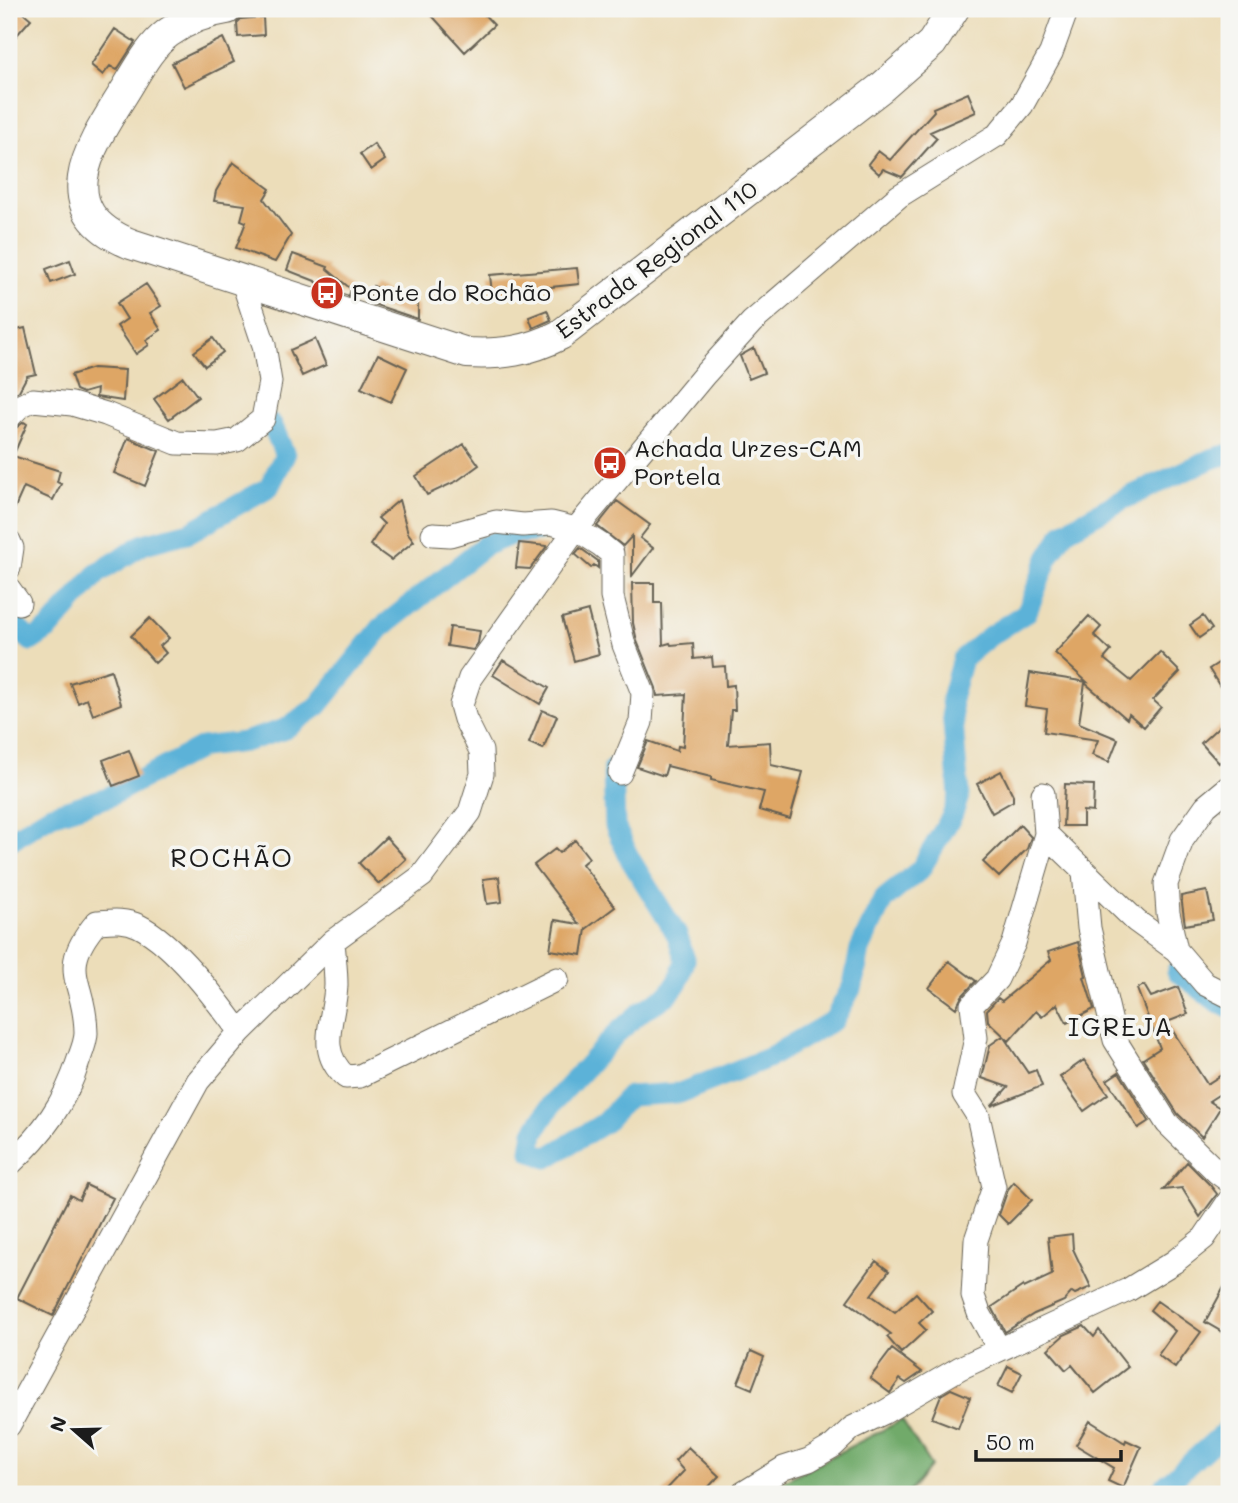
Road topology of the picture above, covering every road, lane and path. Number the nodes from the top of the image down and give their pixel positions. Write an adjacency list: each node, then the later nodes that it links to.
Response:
1 (227, 9): 4 (main road, Estrada Regional 110)
2 (954, 9): 4 (main road, Estrada Regional 110)
3 (1067, 9): 6 (street)
4 (242, 279): 5 (street)
5 (9, 417)
6 (576, 529): 7 (street); 10 (street); 15 (street)
7 (433, 534)
8 (9, 541): 9 (street)
9 (9, 568)
10 (620, 773)
11 (1229, 787): 16 (street)
12 (1043, 794): 13 (street)
13 (1046, 834): 14 (street); 23 (street)
14 (1084, 873): 16 (street); 21 (street)
15 (333, 940): 17 (street); 19 (street)
16 (1176, 950): 18 (street)
17 (557, 979)
18 (1229, 996)
19 (240, 1032): 20 (street); 24 (street)
20 (9, 1166)
21 (1229, 1181)
22 (1229, 1201): 23 (street)
23 (999, 1349): 25 (street)
24 (9, 1424)
25 (743, 1494)

